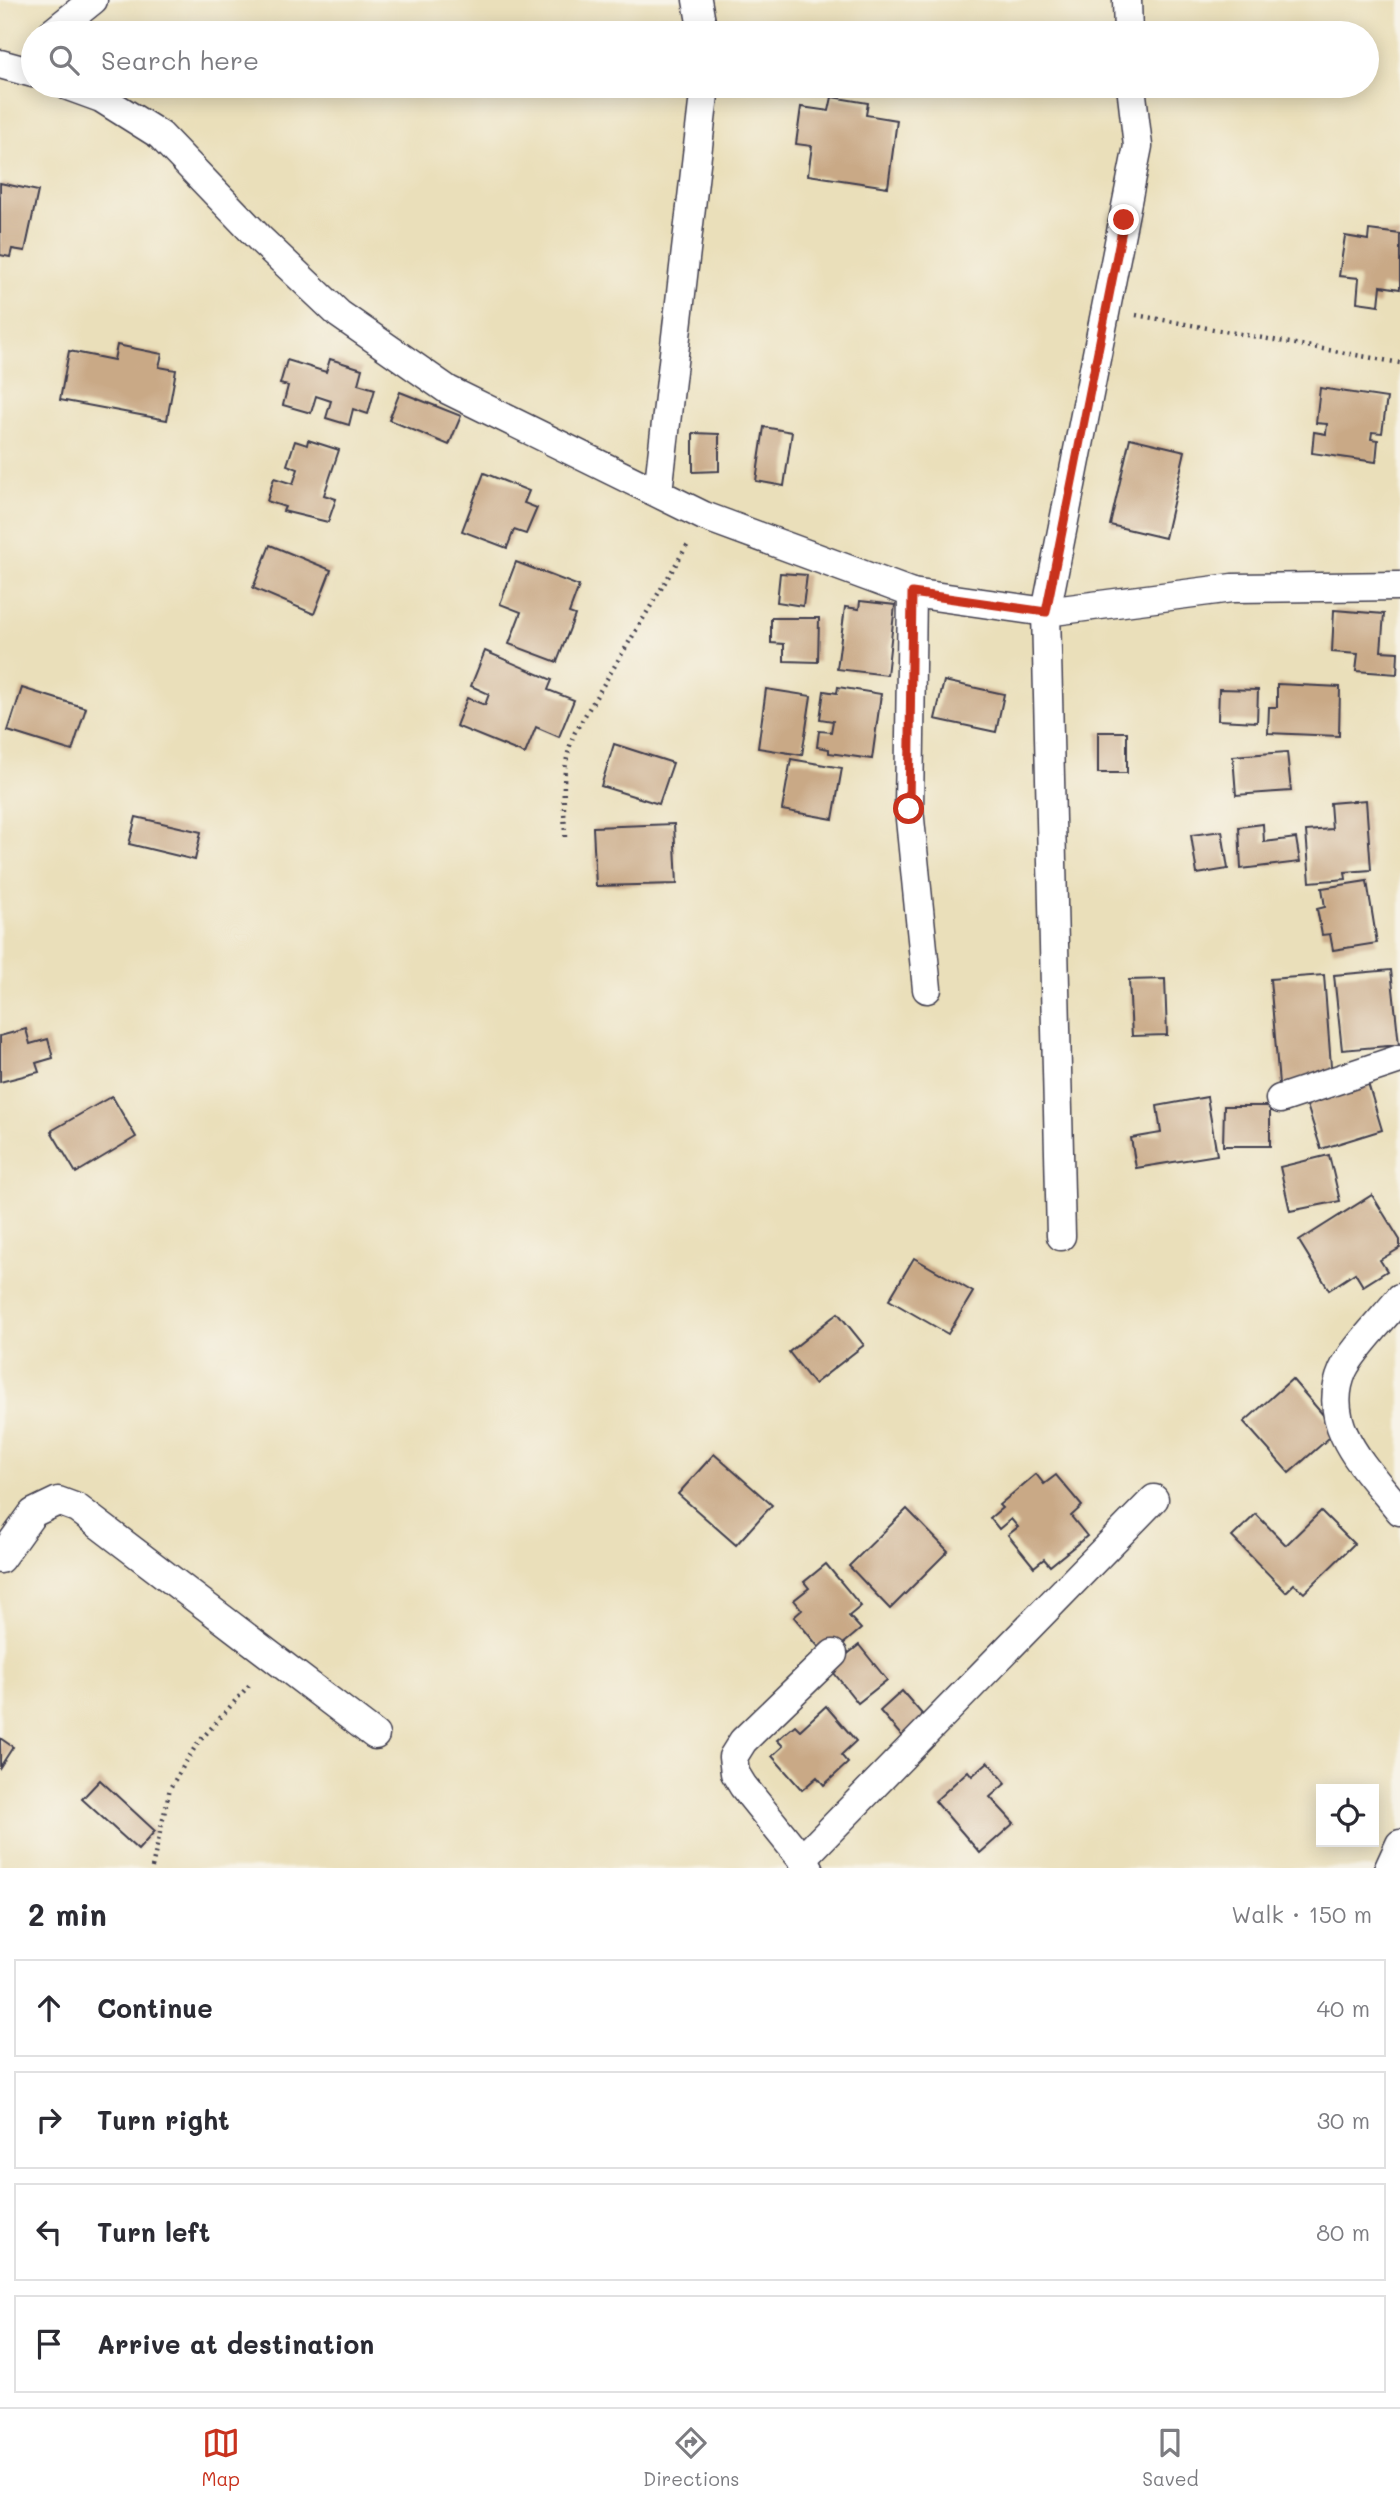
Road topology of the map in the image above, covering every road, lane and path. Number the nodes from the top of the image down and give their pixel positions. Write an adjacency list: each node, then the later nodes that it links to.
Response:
1 (93, 0): 4 (street)
2 (696, 0): 5 (street)
3 (1127, 0): 6 (street)
4 (67, 21)
5 (700, 21)
6 (1128, 21)
7 (102, 98): 12 (street)
8 (704, 98): 12 (street)
9 (1132, 98): 10 (street)
10 (1105, 309): 11 (path); 16 (street)
11 (1400, 363)
12 (657, 492): 13 (street)
13 (704, 516): 15 (street); 17 (path)
14 (1400, 586): 16 (street)
15 (912, 593): 16 (street); 18 (street)
16 (1046, 612): 21 (street)
17 (565, 837)
18 (927, 989)
19 (1400, 1059): 20 (street)
20 (1280, 1099)
21 (1061, 1236)
22 (1400, 1298): 24 (street)
23 (1154, 1499): 30 (street)
24 (1400, 1511)
25 (0, 1559): 27 (street)
26 (833, 1654): 30 (street)
27 (272, 1657): 28 (street); 31 (path)
28 (375, 1735)
29 (1400, 1844): 32 (street)
30 (805, 1863)
31 (152, 1868)
32 (1389, 1868)

